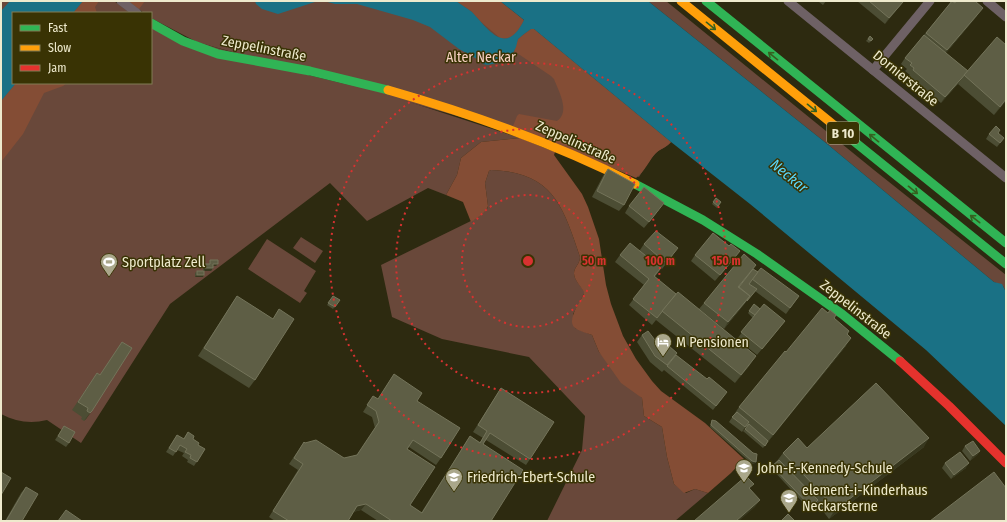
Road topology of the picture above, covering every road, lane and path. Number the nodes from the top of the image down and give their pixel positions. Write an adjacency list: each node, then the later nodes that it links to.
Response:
1 (121, 1): 7 (street)
2 (681, 1): 13 (main road, B 10, one-way to 13)
3 (706, 1): 12 (main road, B 10, one-way to 3)
4 (788, 1): 10 (street, Dornierstraße)
5 (930, 1): 10 (street)
6 (987, 1): 8 (street)
7 (135, 12)
8 (1006, 17)
9 (152, 24): 14 (main road, Zeppelinstraße)
10 (873, 70): 11 (street, Dornierstraße)
11 (1006, 178)
12 (1006, 244)
13 (1006, 264)
14 (1006, 463)

